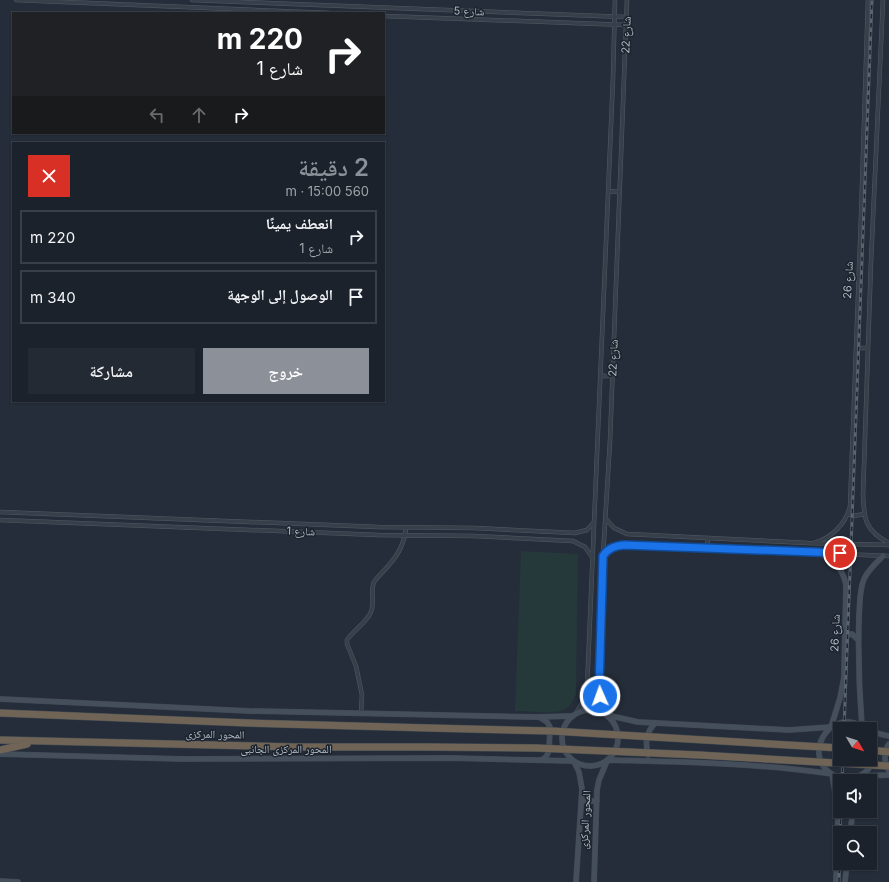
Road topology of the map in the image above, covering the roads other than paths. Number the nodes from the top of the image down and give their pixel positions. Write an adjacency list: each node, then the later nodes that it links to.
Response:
1 (16, 0): 7 (street)
2 (192, 0): 7 (street); 10 (street, شارع 5)
3 (615, 0): 10 (street, شارع 22)
4 (627, 0): 11 (street, شارع 22)
5 (868, 0): 16 (street, شارع 26)
6 (883, 0): 17 (street, شارع 26)
7 (193, 7): 8 (street)
8 (306, 12)
9 (385, 16): 12 (street, شارع 5)
10 (614, 16): 11 (street, شارع 5); 12 (street, شارع 22)
11 (626, 17): 13 (street, شارع 22)
12 (614, 25): 13 (street, شارع 5); 14 (street, شارع 22)
13 (626, 25): 15 (street, شارع 22)
14 (608, 191): 15 (street); 18 (street, شارع 22)
15 (619, 192): 19 (street, شارع 22)
16 (856, 348): 17 (street); 21 (street, شارع 26)
17 (868, 348): 22 (street, شارع 26)
18 (600, 376): 19 (street); 26 (street, شارع 22)
19 (612, 376): 24 (street, شارع 22)
20 (0, 512): 23 (street, شارع 1)
21 (848, 514): 22 (street); 31 (street, شارع 26)
22 (864, 514): 32 (street, شارع 26)
23 (80, 515): 27 (street); 28 (street, شارع 1)
24 (606, 519): 30 (street); 35 (street, شارع 22)
25 (0, 520): 27 (street, شارع 1)
26 (595, 521): 28 (street, شارع 1); 37 (street, شارع 22)
27 (80, 523): 29 (street, شارع 1)
28 (406, 527): 29 (street)
29 (405, 535): 37 (street, شارع 1); 44 (street)
30 (708, 538): 31 (street); 33 (street)
31 (814, 543): 32 (street)
32 (889, 544)
33 (707, 549): 34 (street); 35 (street)
34 (815, 552): 36 (street); 38 (main road, شارع 26)
35 (603, 556): 41 (street, شارع 22)
36 (886, 556): 39 (main road)
37 (592, 559): 40 (street, شارع 22)
38 (846, 637): 39 (main road); 50 (main road, شارع 26)
39 (858, 640): 49 (main road)
40 (587, 689): 41 (street); 45 (street, شارع 22)
41 (599, 689): 46 (street, شارع 22)
42 (0, 699): 44 (main road)
43 (0, 712): 56 (highway, المحور المركزى, bridge)
44 (362, 713): 47 (main road)
45 (574, 715): 46 (main road); 47 (main road); 63 (main road)
46 (607, 715): 48 (main road); 62 (main road)
47 (539, 717): 61 (main road)
48 (655, 722): 50 (main road); 64 (main road)
49 (865, 722)
50 (831, 727): 68 (main road)
51 (877, 733): 52 (main road)
52 (889, 736)
53 (0, 740): 54 (highway, المحور المركزى)
54 (39, 742): 57 (highway); 66 (highway, المحور المركزى, bridge)
55 (889, 744): 67 (main road)
56 (833, 748)
57 (0, 750)
58 (877, 751): 59 (highway, bridge)
59 (889, 752)
60 (0, 754): 61 (main road, المحور المركزى الجانبى)
61 (542, 760): 63 (main road, المحور المركزى الجانبى)
62 (607, 760): 63 (main road); 64 (main road); 74 (main road, المحور المركزى)
63 (573, 761): 73 (main road, المحور المركزى)
64 (652, 761): 68 (main road)
65 (870, 766): 69 (main road)
66 (889, 766)
67 (889, 771)
68 (832, 774): 72 (main road)
69 (862, 774)
70 (889, 775): 71 (main road)
71 (877, 776)
72 (833, 779)
73 (582, 801): 74 (main road); 79 (main road, المحور المركزى)
74 (596, 801): 77 (main road, المحور المركزى)
75 (838, 818): 84 (main road)
76 (847, 870): 80 (main road)
77 (594, 873): 82 (main road, المحور المركزى); 83 (street)
78 (0, 881): 81 (main road)
79 (576, 881)
80 (846, 881)
81 (18, 882)
82 (594, 882)
83 (598, 882)
84 (835, 882)

